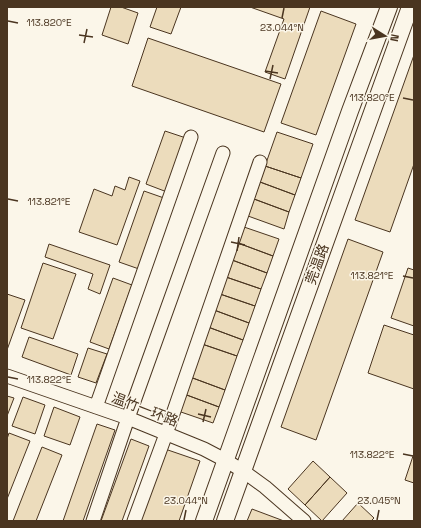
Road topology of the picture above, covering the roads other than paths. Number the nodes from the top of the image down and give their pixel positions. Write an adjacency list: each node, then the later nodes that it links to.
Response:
1 (389, 7): 10 (main road, 莞温路)
2 (410, 7): 11 (main road, 莞温路)
3 (191, 137): 7 (street)
4 (223, 153): 8 (street)
5 (260, 162): 9 (street)
6 (7, 376): 7 (street, 温竹一环路)
7 (96, 407): 8 (street, 温竹一环路)
8 (128, 418): 9 (street, 温竹一环路); 13 (street)
9 (166, 434): 10 (street, 温竹一环路); 14 (street)
10 (226, 460): 11 (street, 温竹一环路); 15 (main road, 莞温路)
11 (243, 470): 12 (street, 温竹一环路); 16 (main road, 莞温路)
12 (297, 519)
13 (92, 521)
14 (134, 521)
15 (204, 521)
16 (225, 521)

